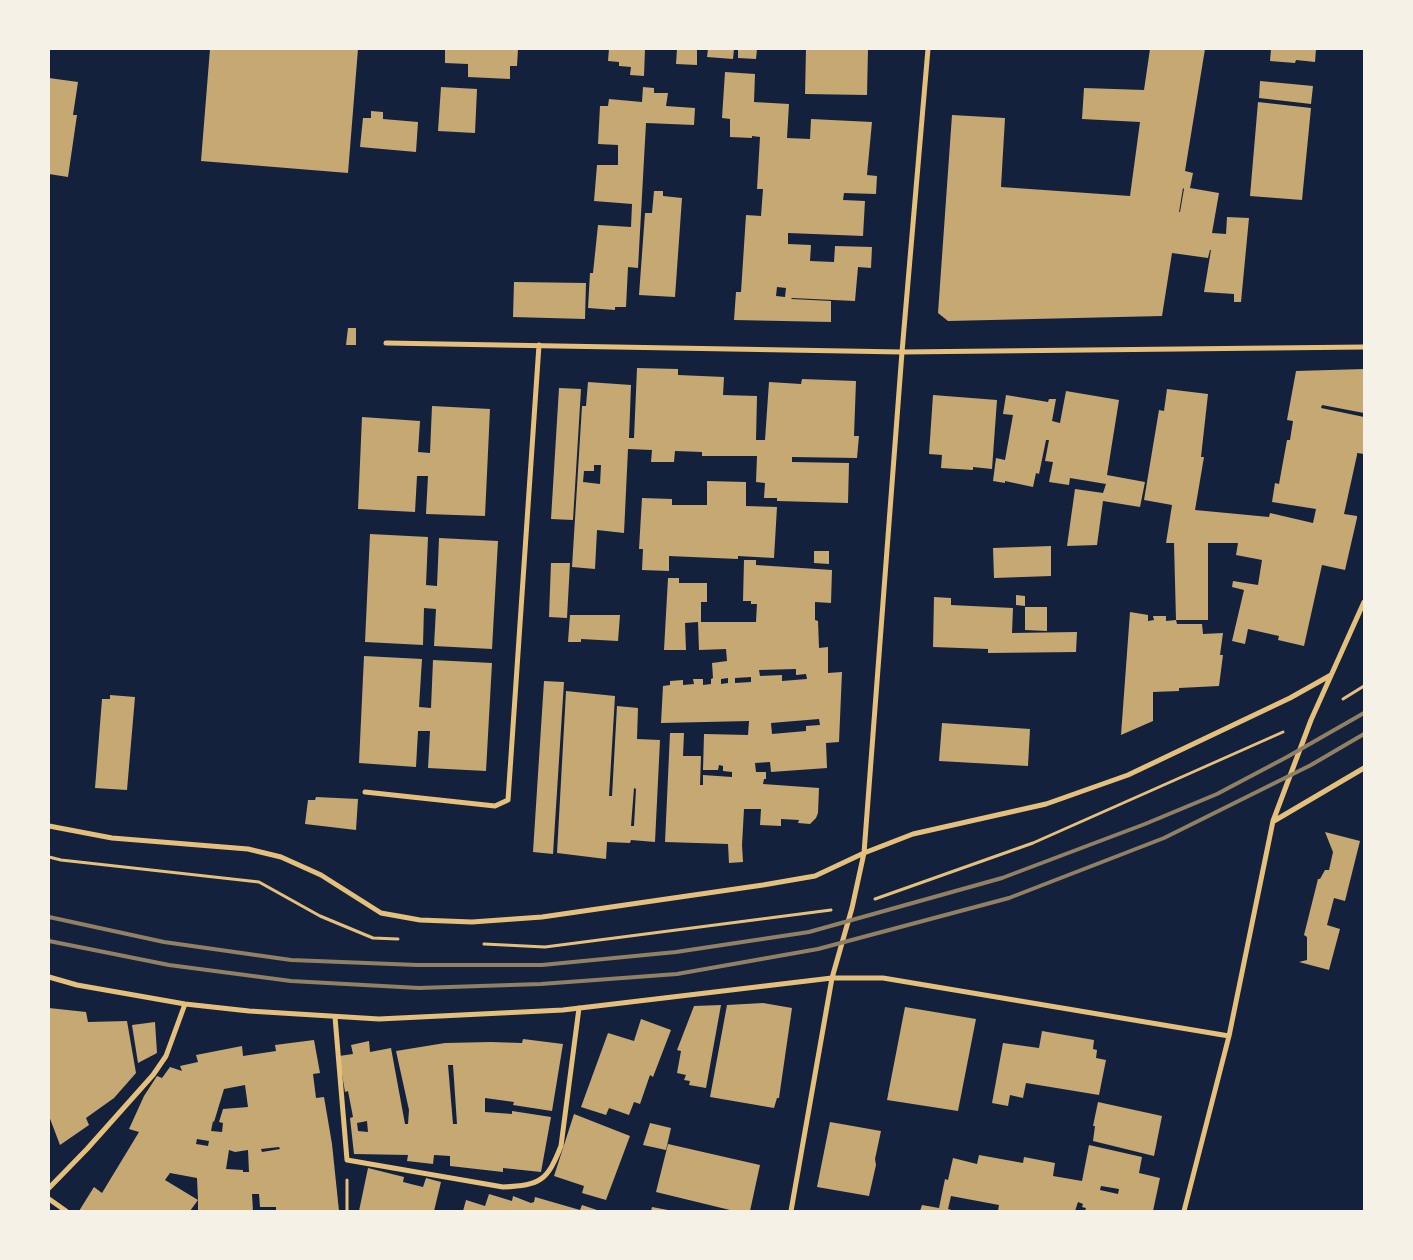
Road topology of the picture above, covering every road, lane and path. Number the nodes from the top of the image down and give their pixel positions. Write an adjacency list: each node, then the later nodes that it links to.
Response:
1 (928, 49): 5 (street)
2 (386, 343): 3 (street)
3 (539, 346): 5 (street); 9 (street)
4 (1364, 347): 5 (street)
5 (902, 352): 12 (street)
6 (1364, 602): 7 (street)
7 (1331, 675): 10 (street); 12 (street)
8 (1364, 768): 10 (street)
9 (365, 792)
10 (1274, 821): 18 (street)
11 (49, 826): 12 (street)
12 (864, 854): 14 (street)
13 (49, 977): 15 (street)
14 (832, 978): 16 (street); 18 (street); 24 (street)
15 (185, 1004): 17 (street); 20 (street)
16 (579, 1008): 17 (street); 19 (street)
17 (335, 1017): 19 (street)
18 (1229, 1036): 25 (street)
19 (347, 1160): 23 (path)
20 (49, 1188)
21 (49, 1200): 22 (street)
22 (66, 1211)
23 (347, 1211)
24 (791, 1211)
25 (1184, 1211)

